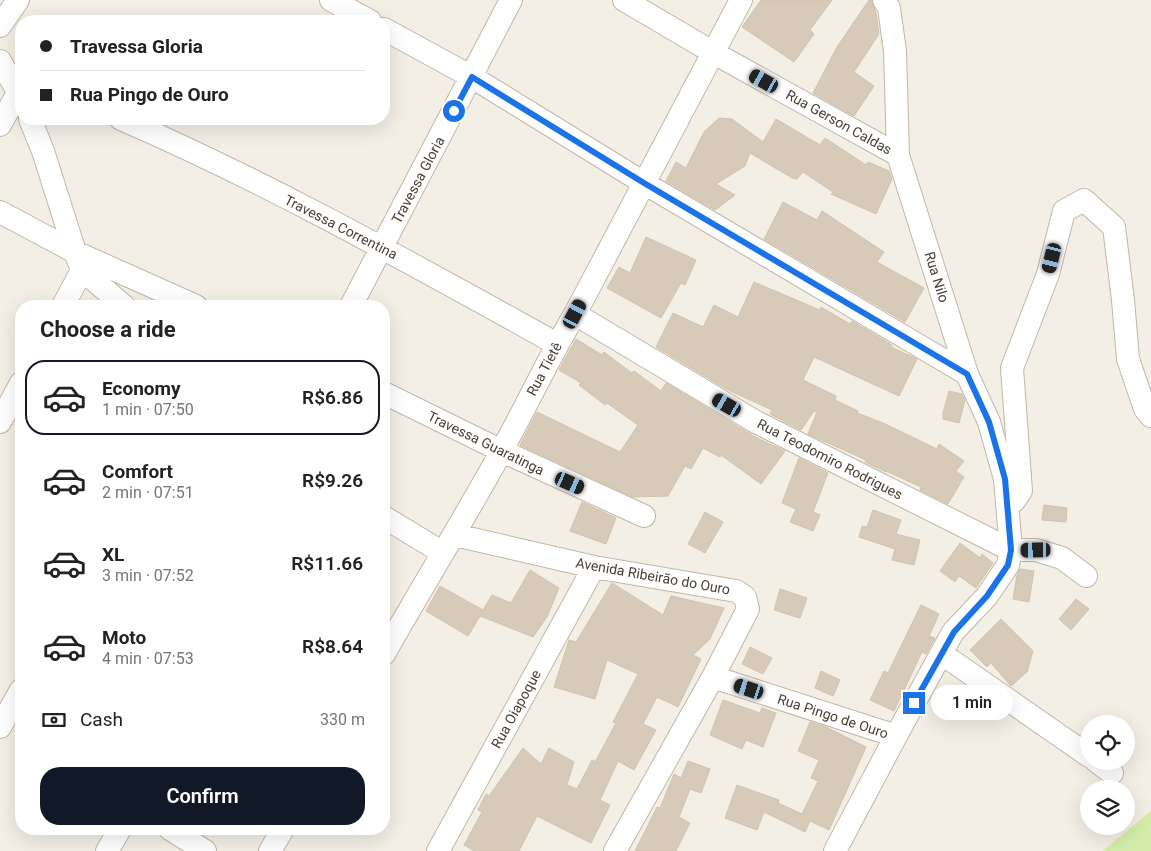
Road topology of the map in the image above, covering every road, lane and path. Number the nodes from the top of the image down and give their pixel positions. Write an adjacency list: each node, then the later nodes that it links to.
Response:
1 (18, 0): 8 (street)
2 (331, 0): 7 (street)
3 (511, 0): 11 (street, Travessa Gloria)
4 (624, 0): 10 (street, Rua Gerson Caldas)
5 (741, 0): 10 (street, Rua Tietê)
6 (884, 0): 16 (street, Rua Nilo)
7 (359, 15)
8 (0, 26)
9 (390, 32): 11 (street)
10 (714, 53): 16 (street, Rua Gerson Caldas); 17 (street, Rua Tietê)
11 (472, 77): 17 (street); 19 (street, Travessa Gloria)
12 (14, 78): 13 (street)
13 (0, 125)
14 (32, 125): 20 (street)
15 (135, 125): 19 (street, Travessa Correntina)
16 (898, 156): 27 (street, Rua Nilo)
17 (644, 183): 25 (street, Rua Tietê); 27 (street)
18 (0, 212): 20 (street)
19 (382, 247): 24 (street, Travessa Gloria); 26 (street, Travessa Correntina)
20 (78, 261): 21 (street); 22 (street); 23 (street)
21 (65, 300)
22 (118, 300)
23 (180, 300)
24 (354, 300)
25 (575, 314): 26 (street, Rua Tietê); 37 (street, Rua Teodomiro Rodrigues)
26 (557, 344): 32 (street, Rua Tietê)
27 (967, 374): 33 (street, Rua Nilo)
28 (15, 394): 31 (street)
29 (390, 396): 32 (street, Travessa Guaratinga)
30 (1151, 416): 33 (street)
31 (0, 422)
32 (502, 451): 34 (street, Travessa Guaratinga); 36 (street, Rua Tietê)
33 (1008, 510): 37 (street, Rua Nilo)
34 (644, 516)
35 (390, 521): 38 (street)
36 (454, 535): 38 (street, Rua Tietê); 39 (street, Avenida Ribeirão do Ouro)
37 (1011, 550): 40 (street); 42 (street, Rua Pingo de Ouro)
38 (443, 553): 41 (street, Rua Tietê)
39 (594, 566): 43 (street, Avenida Ribeirão do Ouro); 54 (street, Rua Oiapoque)
40 (1086, 576)
41 (390, 630)
42 (942, 654): 46 (street, Rua Pingo de Ouro); 47 (street)
43 (713, 677): 46 (street, Rua Pingo de Ouro); 55 (street, Avenida Ribeirão do Ouro)
44 (15, 701): 45 (street)
45 (0, 727)
46 (896, 736): 56 (street, Rua Pingo de Ouro)
47 (1080, 750)
48 (116, 835): 51 (street)
49 (180, 835): 52 (street)
50 (279, 835): 53 (street)
51 (107, 851)
52 (205, 851)
53 (270, 851)
54 (438, 851)
55 (614, 851)
56 (835, 851)

